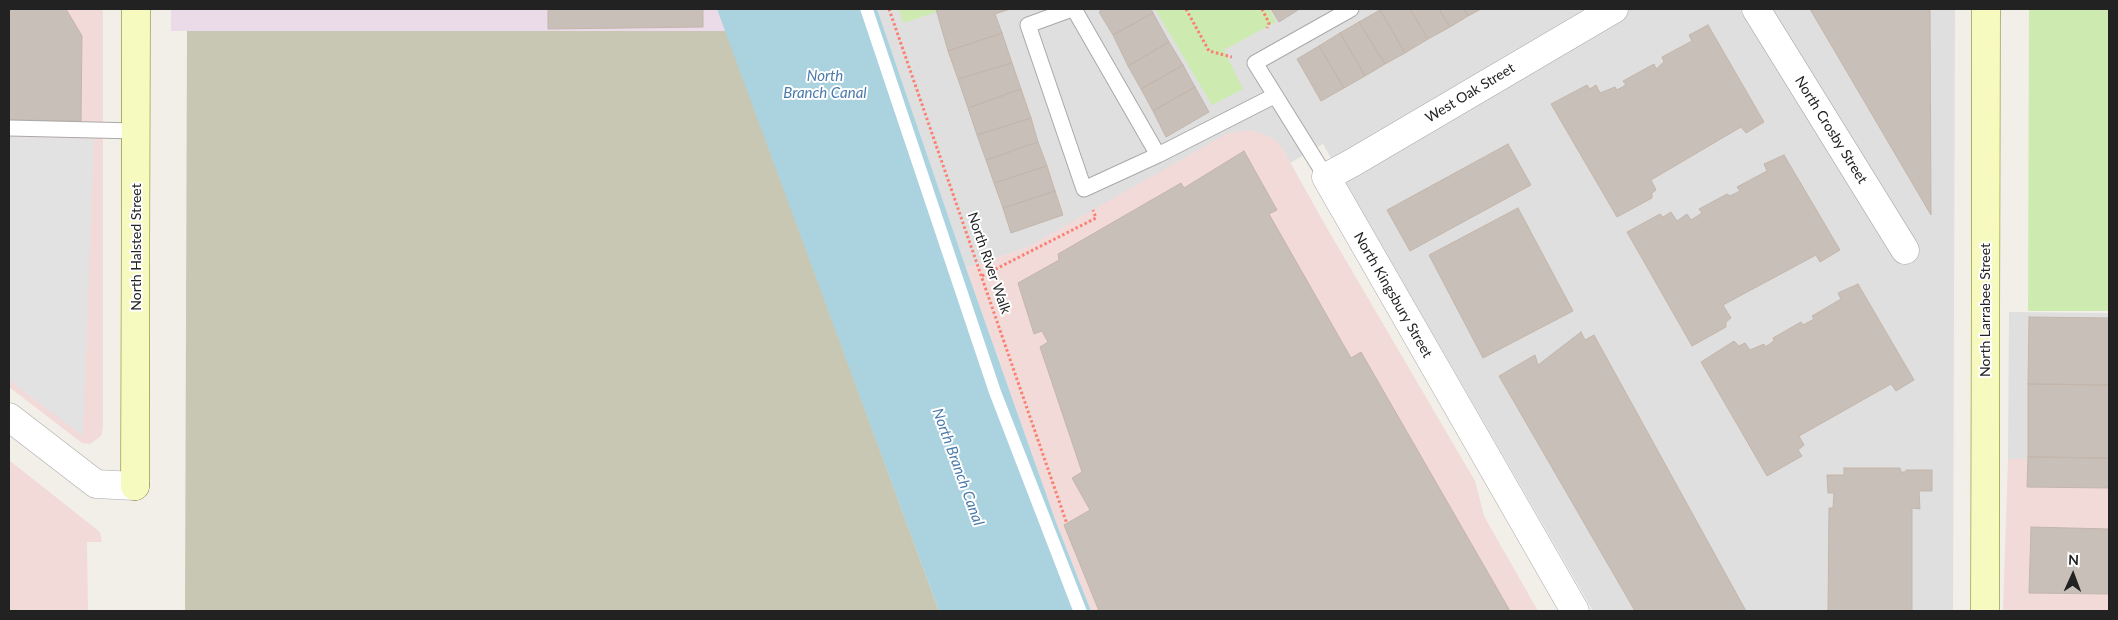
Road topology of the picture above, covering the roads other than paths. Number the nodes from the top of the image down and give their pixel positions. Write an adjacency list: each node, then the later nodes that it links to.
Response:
1 (136, 9): 9 (street, North Halsted Street)
2 (1073, 9): 10 (lane); 10 (lane)
3 (1351, 9): 7 (lane, North Kingsbury Street)
4 (1756, 9): 12 (street, North Crosby Street)
5 (1986, 9): 15 (street, North Larrabee Street)
6 (1605, 11): 11 (street, West Oak Street)
7 (1274, 96): 10 (lane); 11 (lane, North Kingsbury Street)
8 (9, 128): 9 (lane)
9 (136, 132): 13 (street, North Halsted Street)
10 (1158, 155)
11 (1326, 177): 14 (street, North Kingsbury Street)
12 (1905, 250)
13 (9, 417)
14 (1575, 611)
15 (1985, 611)

